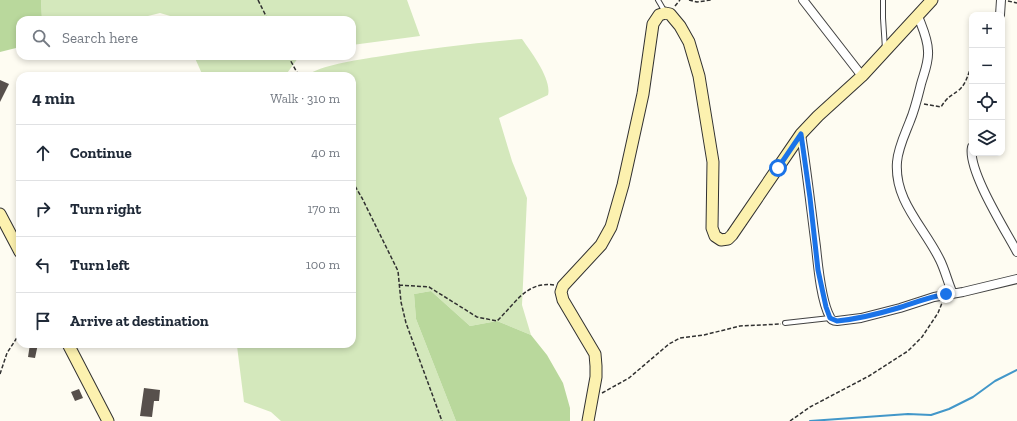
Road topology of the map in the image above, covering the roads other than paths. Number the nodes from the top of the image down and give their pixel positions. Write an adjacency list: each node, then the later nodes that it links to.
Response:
1 (658, 0): 6 (lane)
2 (802, 0): 10 (street)
3 (883, 0): 9 (lane)
4 (932, 0): 8 (main road)
5 (1001, 0): 7 (street)
6 (665, 12): 11 (main road); 22 (main road)
7 (1000, 12)
8 (918, 16): 9 (main road); 17 (street)
9 (885, 51): 10 (main road)
10 (862, 76): 11 (main road)
11 (801, 134): 18 (street)
12 (972, 156): 15 (street)
13 (0, 214): 14 (main road)
14 (16, 244)
15 (1017, 252)
16 (1017, 279): 17 (street)
17 (950, 294): 18 (street)
18 (830, 318): 19 (lane)
19 (785, 324)
20 (70, 348): 21 (main road)
21 (108, 421)
22 (588, 421)

